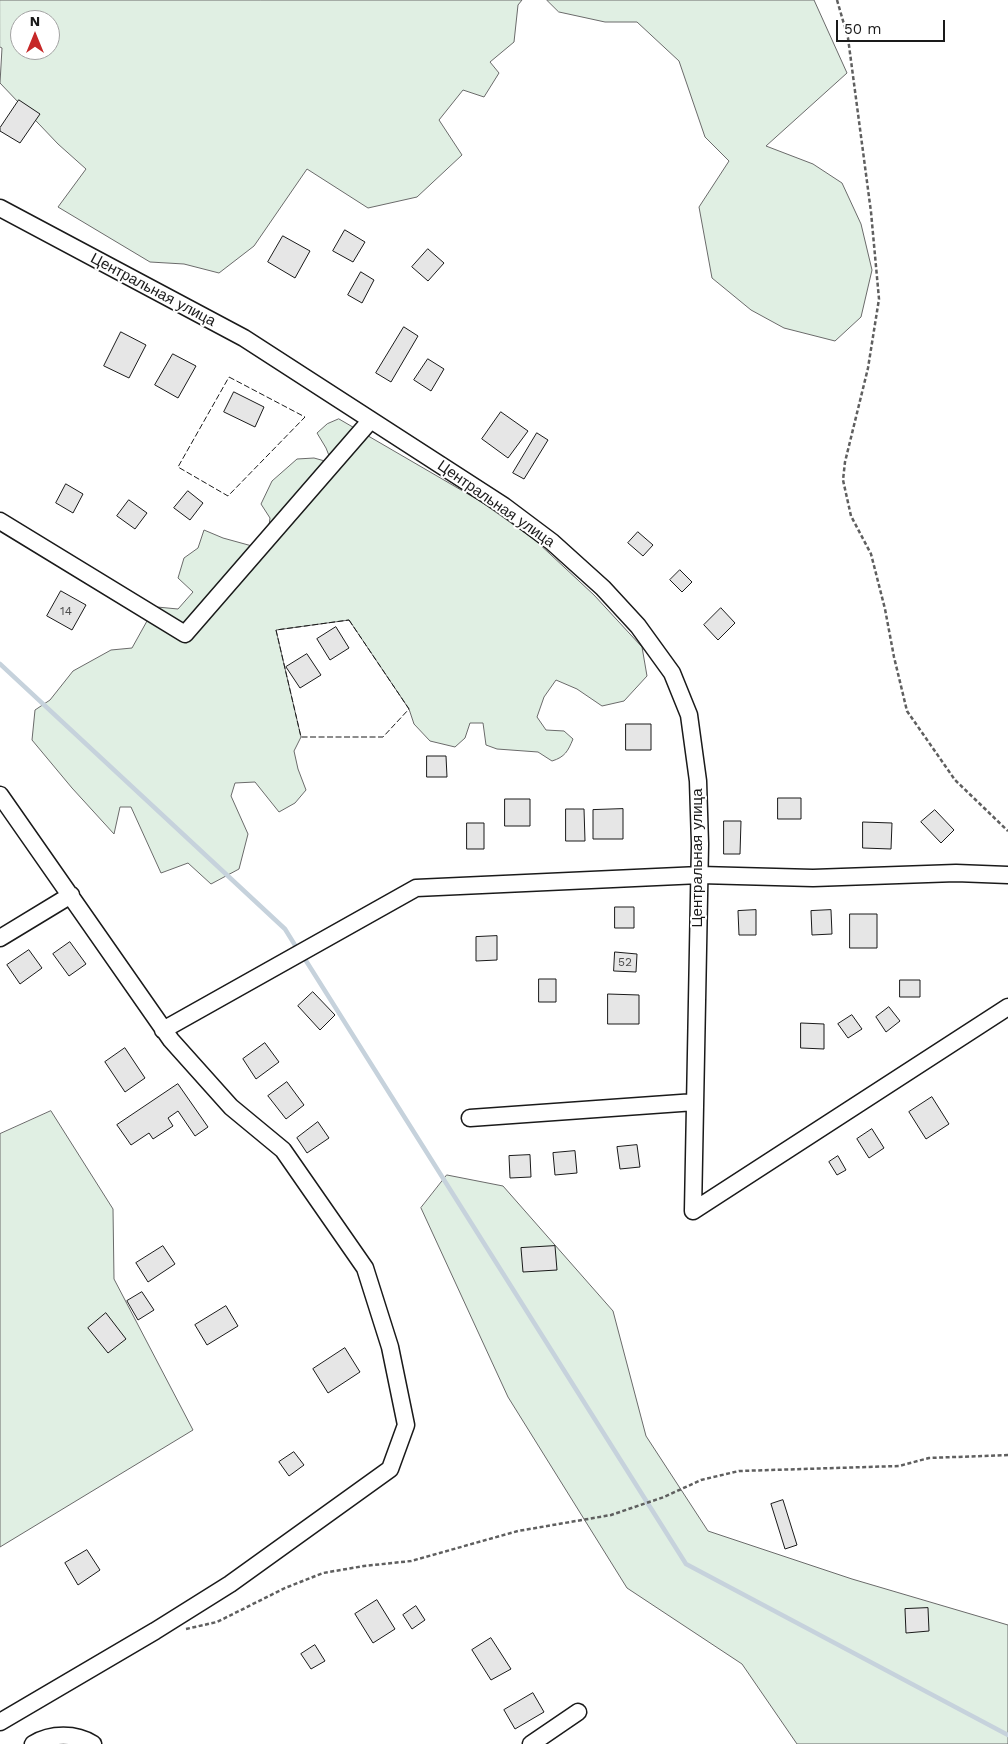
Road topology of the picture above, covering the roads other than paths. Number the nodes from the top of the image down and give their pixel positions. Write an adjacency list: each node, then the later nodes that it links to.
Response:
1 (0, 208): 2 (street, Центральная улица)
2 (370, 421): 3 (street); 5 (street, Центральная улица)
3 (0, 521)
4 (0, 796): 7 (street)
5 (700, 875): 6 (street); 10 (street); 11 (street, Центральная улица)
6 (1008, 875)
7 (71, 896): 8 (street); 10 (street)
8 (0, 938)
9 (1008, 1007): 11 (street, Центральная улица)
10 (163, 1030): 14 (street)
11 (696, 1102): 12 (street)
12 (470, 1118)
13 (578, 1712): 17 (street)
14 (0, 1722)
15 (33, 1744): 16 (street)
16 (93, 1744)
17 (531, 1744)

